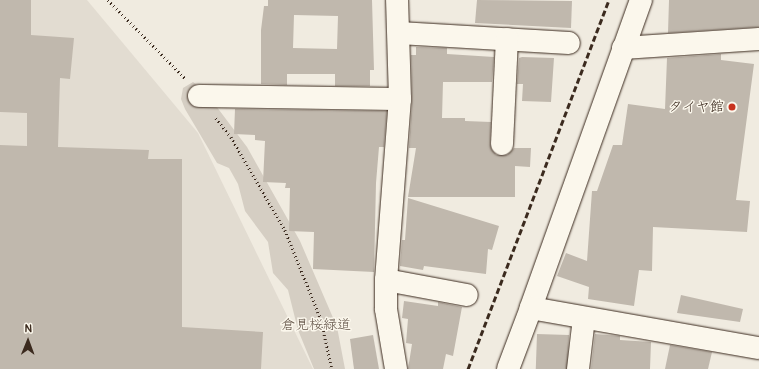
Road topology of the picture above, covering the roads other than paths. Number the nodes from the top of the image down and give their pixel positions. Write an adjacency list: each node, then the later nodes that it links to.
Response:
1 (397, 0): 3 (street)
2 (641, 0): 7 (street)
3 (399, 33): 4 (street); 9 (street)
4 (507, 39): 6 (street); 10 (street)
5 (759, 39): 7 (street)
6 (569, 44)
7 (623, 48): 13 (street)
8 (199, 96): 9 (street)
9 (400, 99): 11 (street)
10 (502, 144)
11 (386, 280): 12 (street); 16 (street)
12 (467, 295)
13 (531, 308): 14 (street); 17 (street)
14 (584, 318): 15 (street); 18 (street)
15 (759, 348)
16 (396, 369)
17 (508, 369)
18 (578, 369)

